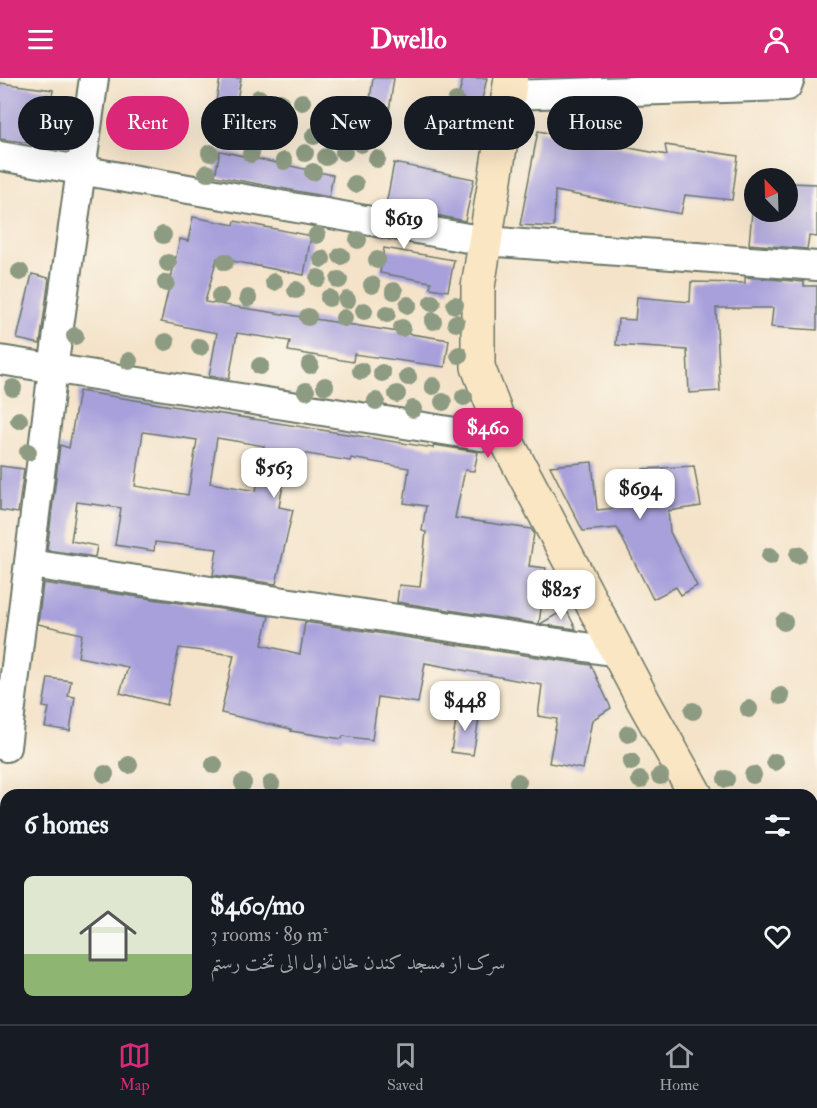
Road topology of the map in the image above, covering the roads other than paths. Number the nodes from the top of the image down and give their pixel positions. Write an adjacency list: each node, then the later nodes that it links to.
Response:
1 (94, 78): 5 (street)
2 (790, 78): 3 (street)
3 (509, 87): 6 (street)
4 (0, 156): 5 (street)
5 (81, 169): 6 (street); 9 (street)
6 (485, 241): 7 (street); 10 (street)
7 (817, 266)
8 (0, 360): 9 (street)
9 (53, 369): 10 (street); 11 (street)
10 (506, 440): 13 (street)
11 (30, 564): 12 (street); 13 (street)
12 (12, 613): 14 (street)
13 (618, 652): 15 (street)
14 (6, 747)
15 (693, 789)

